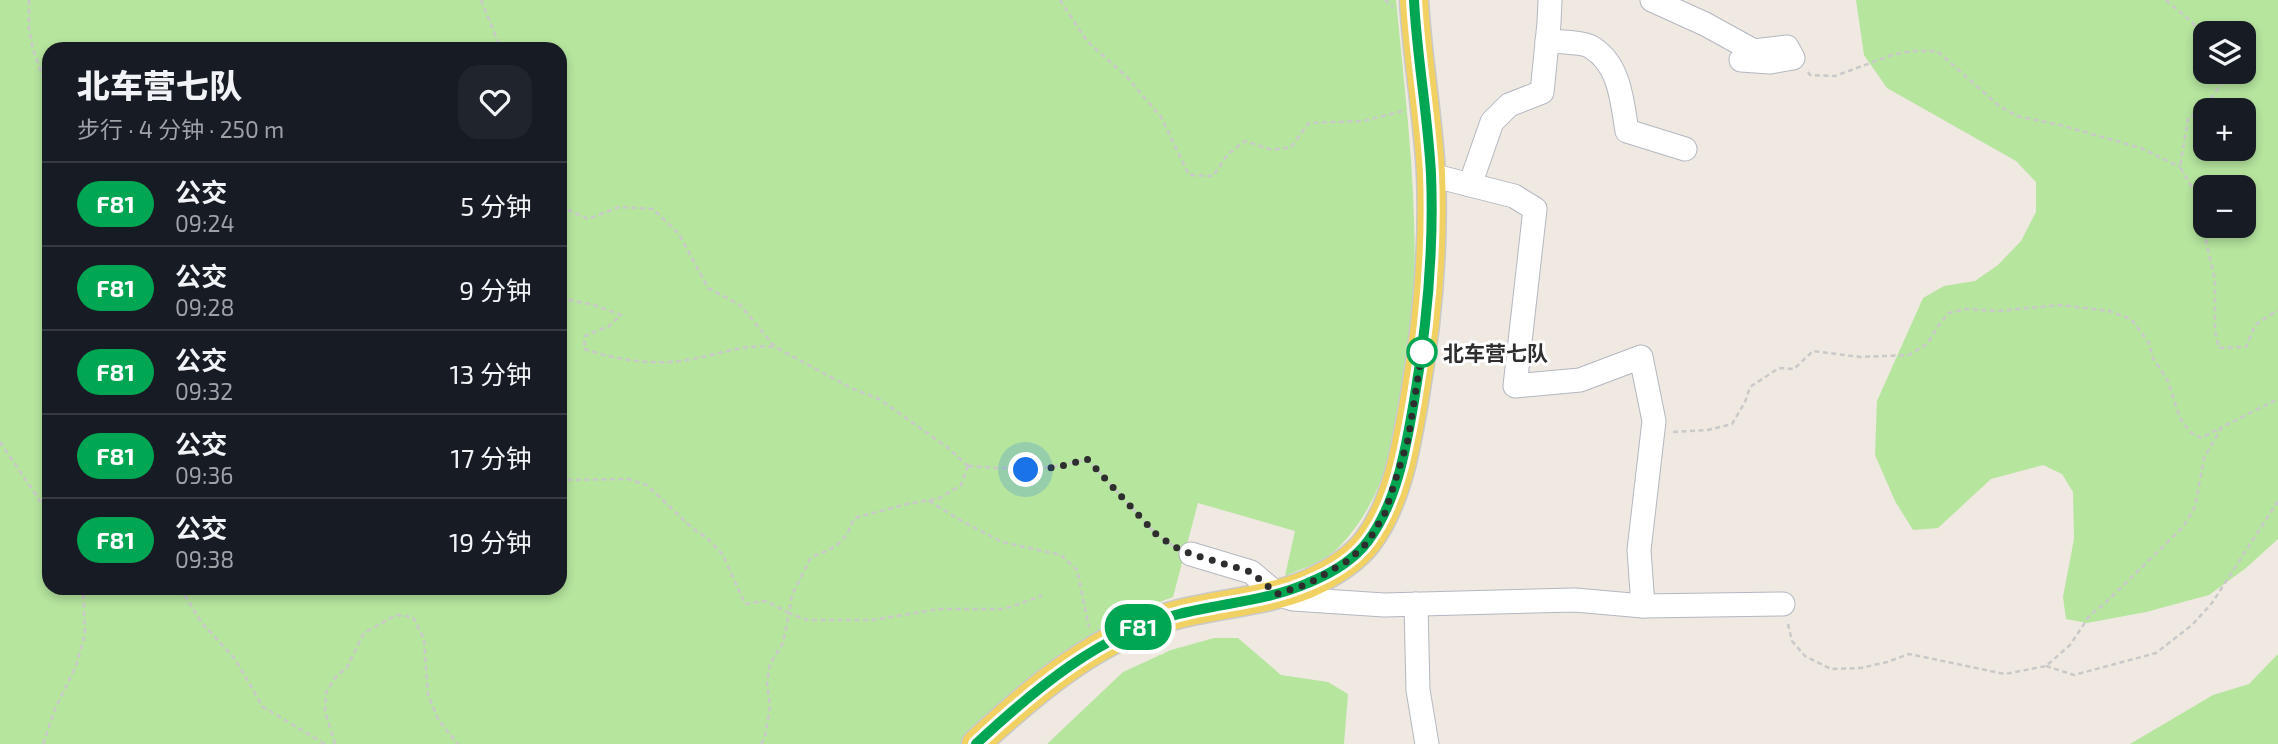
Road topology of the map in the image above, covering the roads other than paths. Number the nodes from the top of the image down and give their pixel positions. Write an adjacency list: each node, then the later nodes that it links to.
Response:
1 (1414, 0): 7 (main road)
2 (1549, 0): 4 (street)
3 (1652, 0): 5 (street)
4 (1547, 41): 6 (street); 8 (street)
5 (1741, 60)
6 (1685, 149)
7 (1431, 175): 8 (street); 10 (main road)
8 (1470, 186): 13 (street)
9 (1191, 554): 10 (street)
10 (1277, 594): 11 (street); 14 (main road)
11 (1416, 604): 13 (street); 15 (street)
12 (1783, 604): 13 (street)
13 (1643, 606)
14 (976, 744)
15 (1427, 744)

